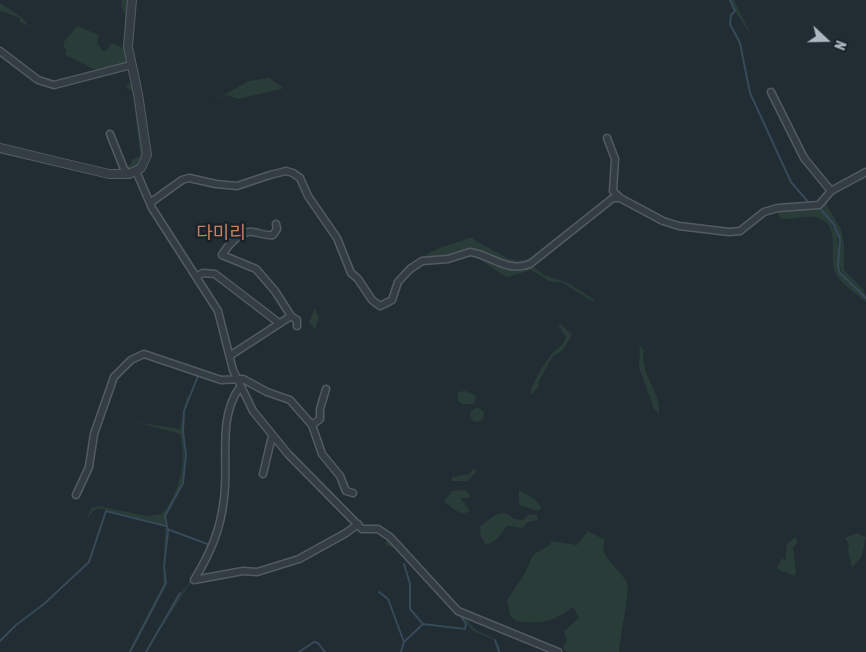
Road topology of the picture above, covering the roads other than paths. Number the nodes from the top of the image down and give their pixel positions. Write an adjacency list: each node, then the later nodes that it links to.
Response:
1 (132, 0): 3 (street)
2 (0, 51): 3 (street)
3 (131, 66): 9 (street)
4 (772, 92): 10 (street)
5 (110, 134): 9 (street)
6 (607, 138): 11 (street)
7 (0, 148): 9 (street)
8 (866, 172): 10 (street)
9 (132, 173): 12 (street)
10 (831, 191): 11 (street)
11 (620, 198): 12 (street)
12 (150, 203): 14 (street)
13 (276, 224): 15 (street)
14 (197, 276): 16 (street); 18 (street)
15 (291, 316): 16 (street); 17 (street)
16 (279, 324): 18 (street)
17 (297, 326)
18 (231, 355): 19 (street)
19 (236, 378): 20 (street); 22 (street); 26 (street)
20 (240, 387): 23 (street); 27 (street)
21 (326, 389): 22 (street)
22 (312, 425): 25 (street)
23 (272, 436): 24 (street); 27 (street)
24 (263, 474)
25 (353, 493)
26 (76, 494)
27 (358, 524): 28 (street)
28 (558, 652)

